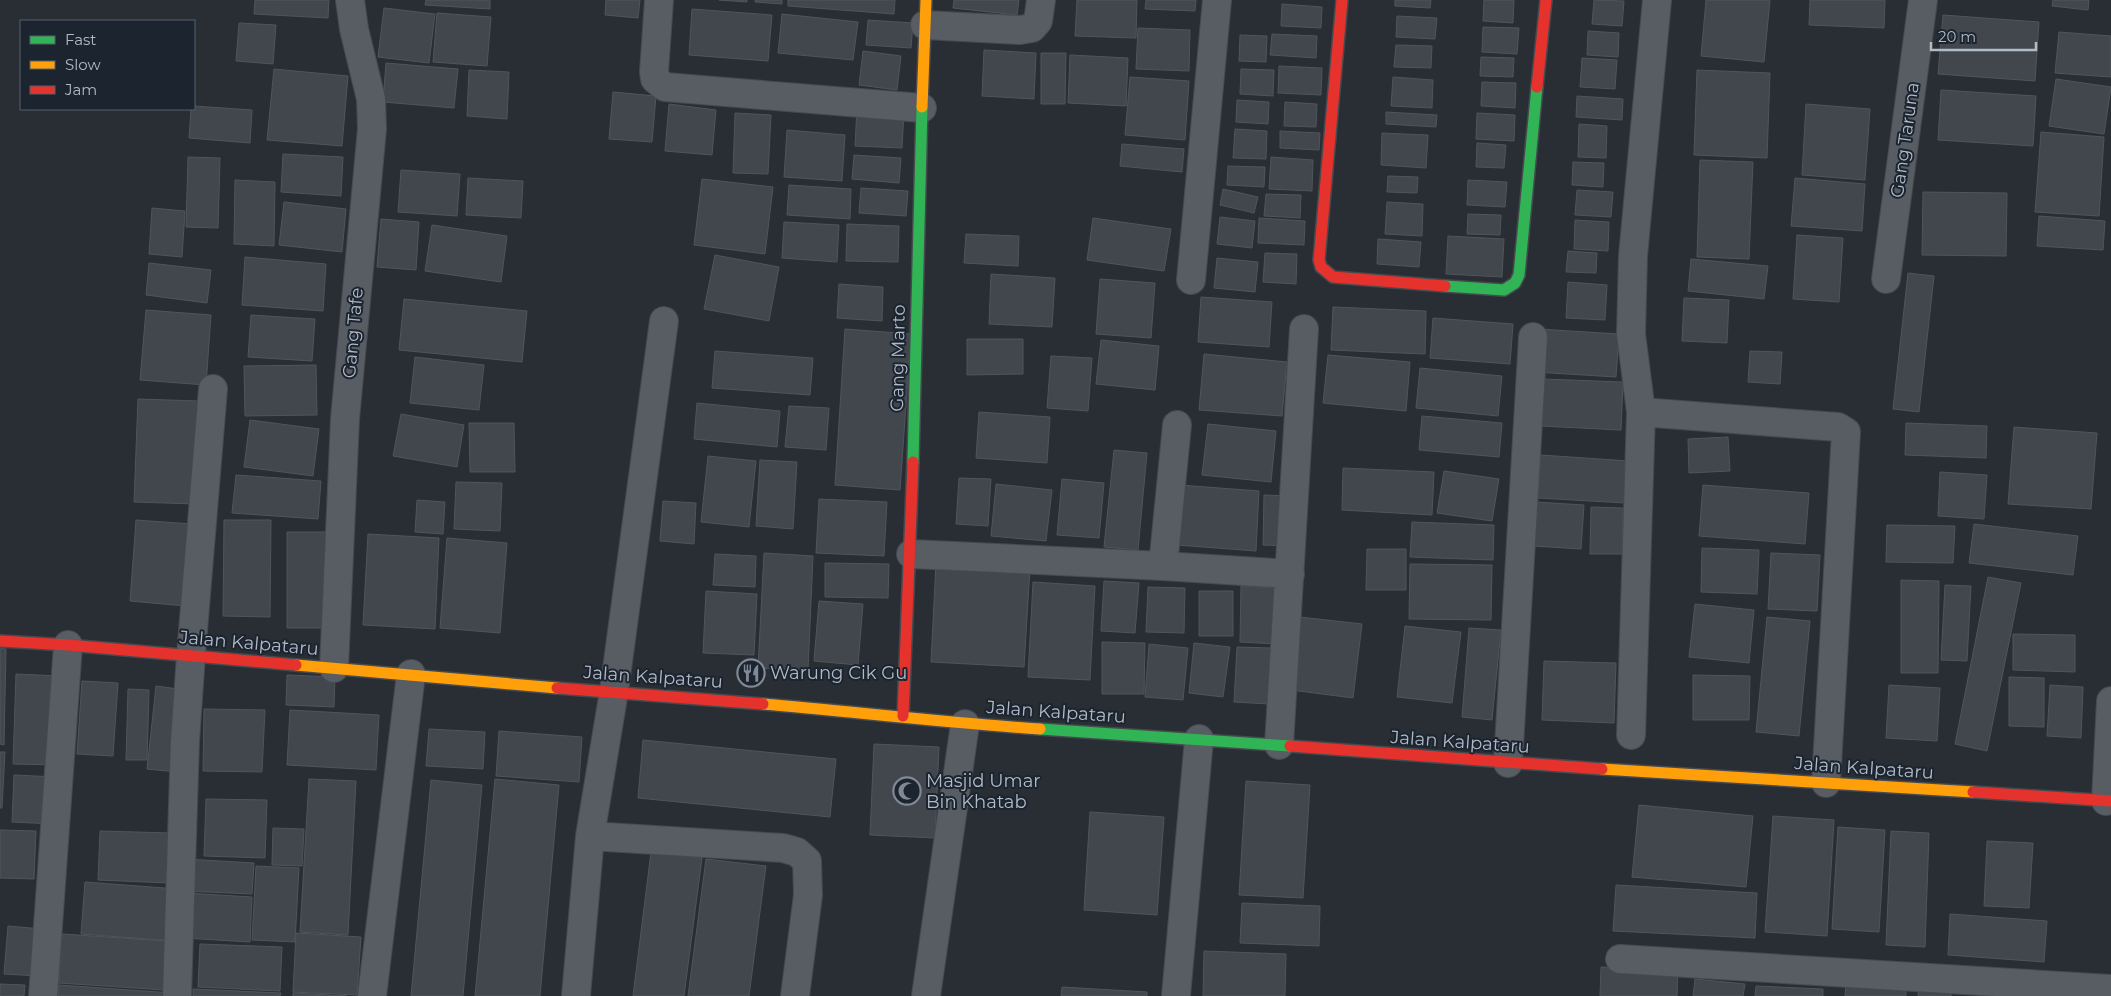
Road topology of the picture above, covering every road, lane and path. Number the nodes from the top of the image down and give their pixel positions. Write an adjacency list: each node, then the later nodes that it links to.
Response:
1 (350, 0): 25 (street, Gang Tafe)
2 (659, 0): 10 (street)
3 (1041, 0): 9 (street)
4 (1217, 0): 12 (street)
5 (1342, 0): 6 (street)
6 (1546, 0)
7 (1657, 0): 17 (street)
8 (1923, 0): 11 (street, Gang Taruna)
9 (926, 12): 10 (street, Gang Marto)
10 (922, 108): 19 (street, Gang Marto)
11 (1886, 279)
12 (1191, 280)
13 (664, 321): 27 (street)
14 (1304, 330): 21 (street)
15 (1533, 337): 34 (street)
16 (213, 389): 24 (street)
17 (1641, 412): 31 (street); 35 (street)
18 (1177, 425): 20 (street)
19 (911, 554): 20 (street); 29 (street, Gang Marto)
20 (1163, 566): 21 (street)
21 (1290, 574): 33 (street)
22 (0, 640): 23 (street, Jalan Kalpataru)
23 (68, 645): 24 (street, Jalan Kalpataru); 40 (street)
24 (190, 655): 25 (street, Jalan Kalpataru); 41 (street)
25 (334, 668): 26 (street, Jalan Kalpataru)
26 (411, 674): 27 (street, Jalan Kalpataru); 42 (street)
27 (614, 691): 29 (street, Jalan Kalpataru); 37 (street)
28 (2111, 701): 36 (street)
29 (903, 716): 30 (street, Jalan Kalpataru)
30 (965, 724): 32 (street, Jalan Kalpataru); 45 (street)
31 (1631, 735)
32 (1198, 739): 33 (street, Jalan Kalpataru); 46 (street)
33 (1279, 745): 34 (street, Jalan Kalpataru)
34 (1508, 763): 35 (street, Jalan Kalpataru)
35 (1826, 783): 36 (street, Jalan Kalpataru)
36 (2109, 801)
37 (590, 836): 43 (street); 44 (street)
38 (1620, 958): 39 (street)
39 (2111, 989)
40 (43, 996)
41 (177, 996)
42 (372, 996)
43 (576, 996)
44 (795, 996)
45 (926, 996)
46 (1176, 996)

